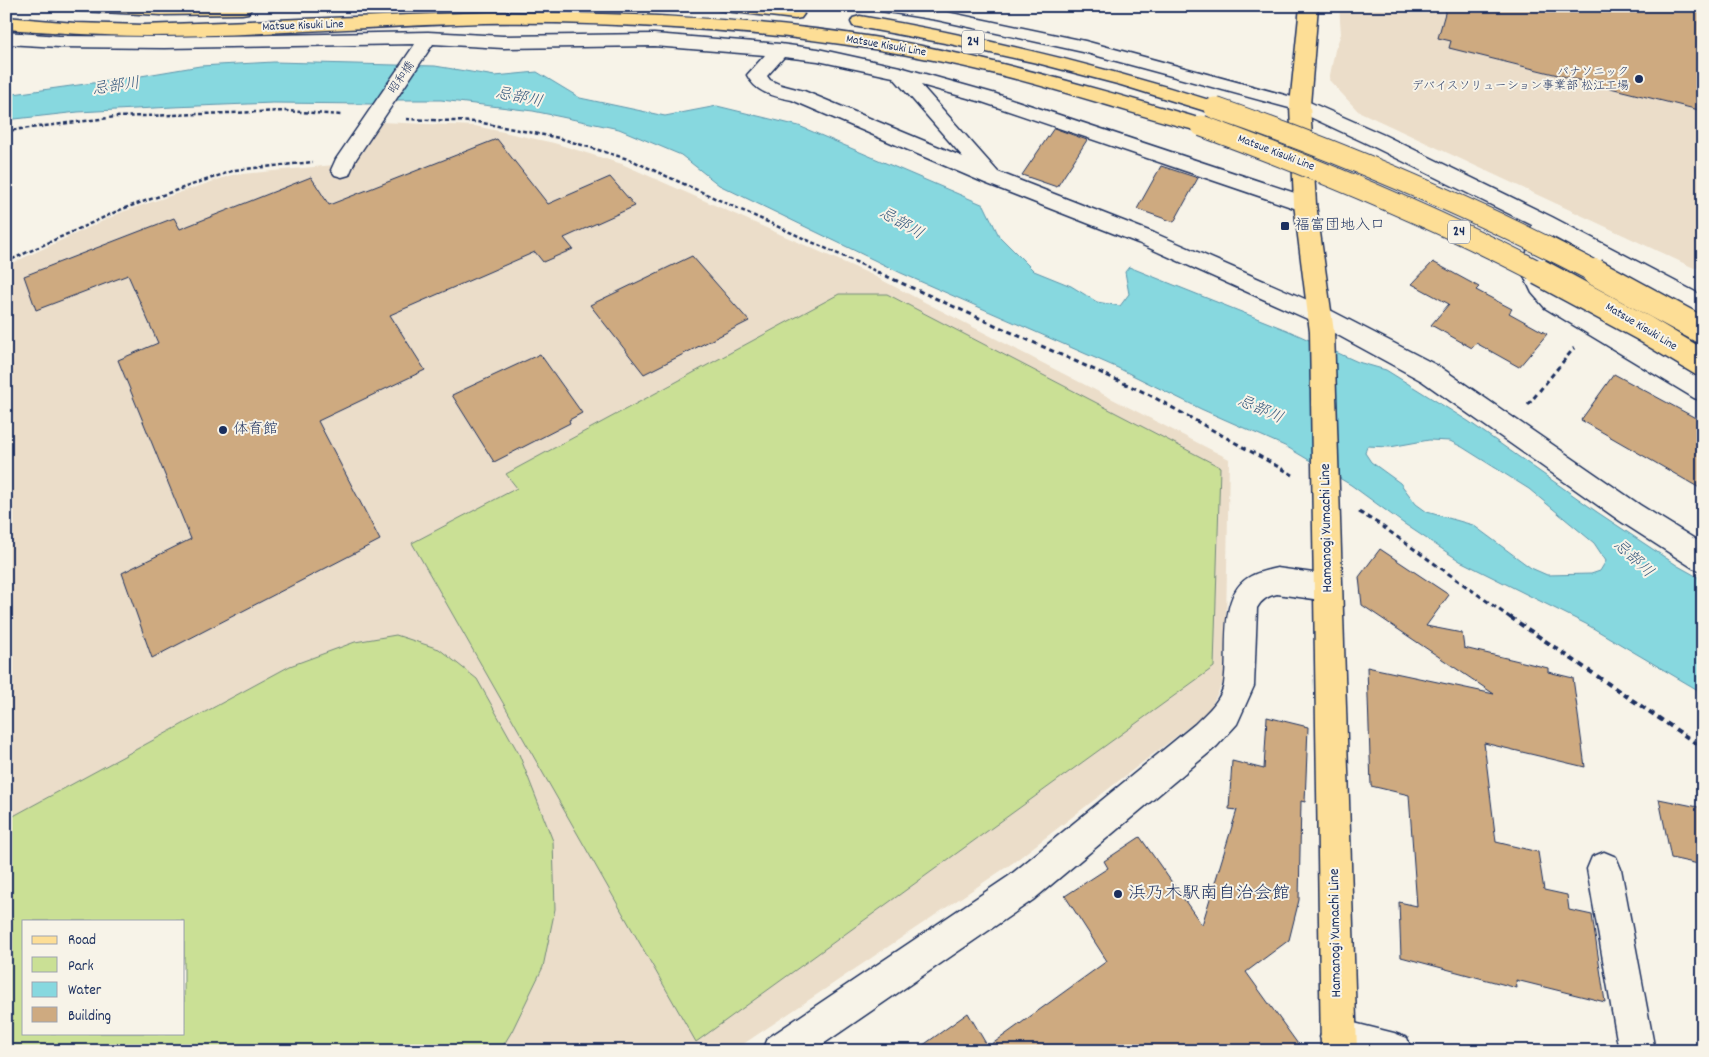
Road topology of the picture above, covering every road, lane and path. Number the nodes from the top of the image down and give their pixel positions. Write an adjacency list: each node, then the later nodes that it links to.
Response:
1 (81, 6): 5 (main road, Matsue Kisuki Line)
2 (725, 6): 6 (main road)
3 (881, 6): 15 (street)
4 (1309, 6): 15 (main road, Hamanogi Yumachi Line)
5 (261, 8)
6 (816, 17)
7 (843, 20): 26 (main road, Matsue Kisuki Line / 24, bridge)
8 (6, 23): 27 (main road, Matsue Kisuki Line / 24, bridge)
9 (6, 38): 11 (street)
10 (427, 41): 11 (street); 12 (street); 16 (street, 昭和橋)
11 (90, 43): 13 (street)
12 (780, 50): 14 (street); 19 (street)
13 (13, 56)
14 (900, 73): 19 (street); 20 (street)
15 (1300, 105): 20 (main road, Hamanogi Yumachi Line); 21 (street)
16 (376, 115): 17 (path); 18 (street, 昭和橋); 30 (path)
17 (6, 131)
18 (344, 164): 22 (path)
19 (993, 178): 24 (street)
20 (1305, 204): 24 (main road, Hamanogi Yumachi Line)
21 (1544, 222): 23 (street); 25 (street)
22 (6, 262)
23 (1703, 307)
24 (1321, 324): 29 (street); 30 (main road, Hamanogi Yumachi Line)
25 (1592, 326): 28 (street); 29 (path)
26 (1703, 331)
27 (1703, 364)
28 (1703, 391)
29 (1510, 428): 31 (street)
30 (1327, 487): 32 (main road, Hamanogi Yumachi Line); 33 (path)
31 (1703, 559)
32 (1328, 588): 35 (main road, Hamanogi Yumachi Line); 36 (street)
33 (1703, 748)
34 (1604, 869): 38 (street)
35 (1339, 1044): 37 (street)
36 (781, 1051)
37 (1394, 1051)
38 (1637, 1051)

